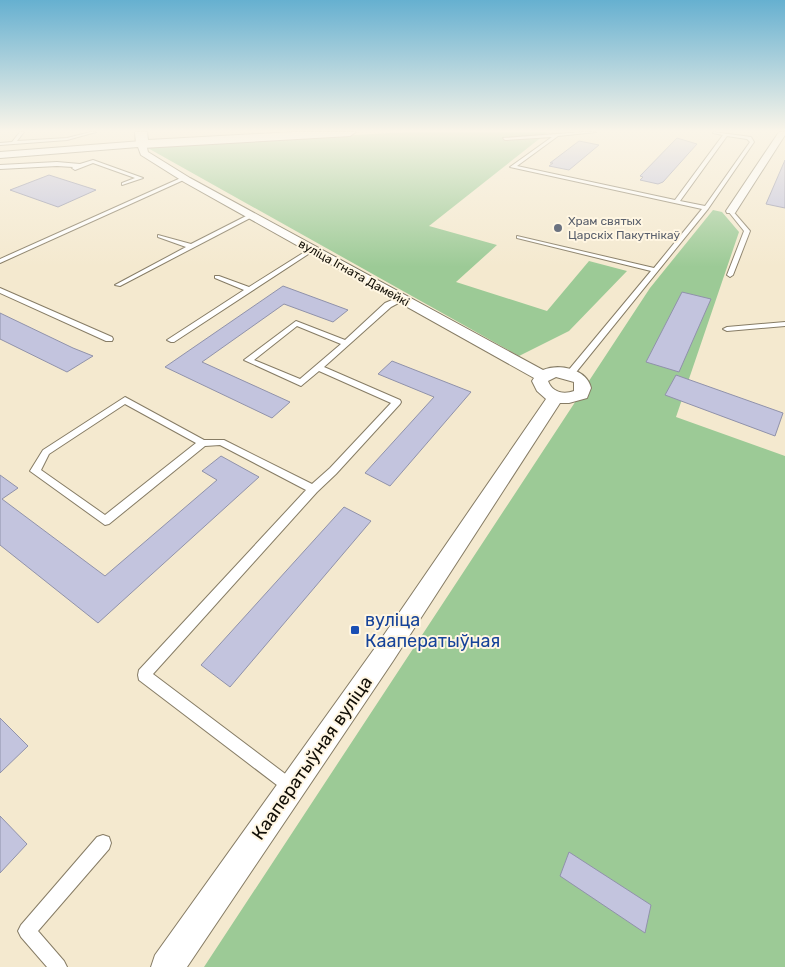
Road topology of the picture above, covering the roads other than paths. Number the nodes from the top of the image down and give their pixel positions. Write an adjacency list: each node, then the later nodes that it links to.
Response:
1 (138, 177): 7 (lane)
2 (560, 177): 8 (lane)
3 (694, 177): 8 (lane)
4 (728, 177): 9 (lane)
5 (753, 177): 10 (street)
6 (185, 178): 11 (street, вуліца Ігната Дамейкі); 16 (lane)
7 (124, 184)
8 (676, 202): 9 (lane)
9 (706, 208): 17 (lane)
10 (731, 211): 18 (lane)
11 (252, 215): 14 (lane); 15 (street, вуліца Ігната Дамейкі)
12 (160, 236): 14 (lane)
13 (519, 237): 17 (lane)
14 (192, 247): 20 (lane)
15 (312, 249): 22 (lane); 23 (street, вуліца Ігната Дамейкі)
16 (0, 261)
17 (655, 270): 30 (lane)
18 (730, 275)
19 (217, 277): 22 (lane)
20 (118, 285)
21 (0, 290): 26 (lane)
22 (250, 290): 27 (lane)
23 (402, 299): 28 (lane); 31 (street, вуліца Ігната Дамейкі)
24 (785, 324): 25 (lane)
25 (727, 330)
26 (109, 339)
27 (171, 340)
28 (346, 343): 29 (lane); 29 (lane)
29 (318, 368): 33 (lane)
30 (570, 374): 31 (street); 31 (street)
31 (550, 387): 34 (street, Кааператыўная вуліца)
32 (203, 443): 32 (lane); 33 (lane)
33 (313, 489): 34 (lane)
34 (292, 787): 37 (street, Кааператыўная вуліца)
35 (103, 843): 36 (lane)
36 (58, 967)
37 (167, 967)

